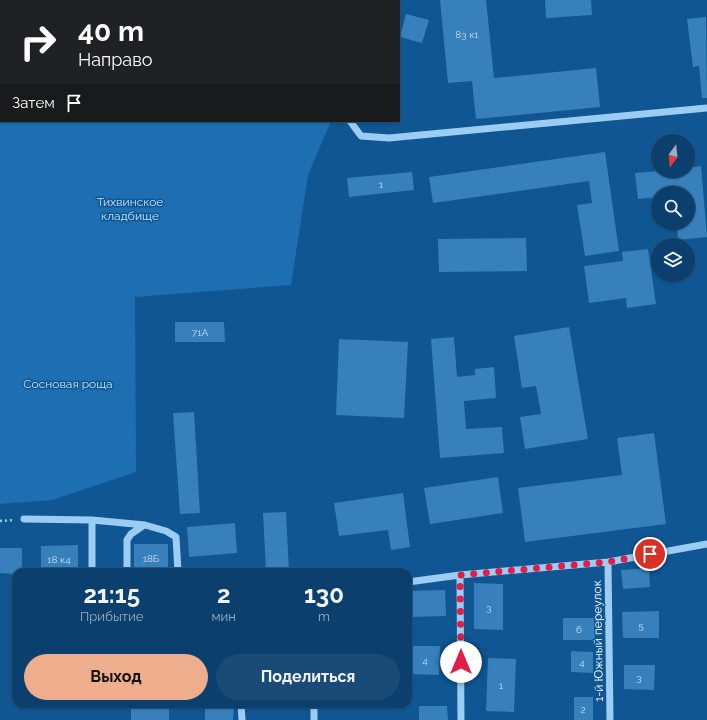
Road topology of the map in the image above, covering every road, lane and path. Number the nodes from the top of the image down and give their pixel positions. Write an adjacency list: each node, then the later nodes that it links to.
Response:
1 (707, 108): 2 (street)
2 (351, 122)
3 (24, 519): 4 (street); 5 (path)
4 (92, 520): 6 (street); 9 (street)
5 (0, 521)
6 (144, 525): 10 (street); 11 (street)
7 (707, 544): 8 (street)
8 (608, 562): 12 (street); 19 (street, 1-й Южный переулок)
9 (92, 568)
10 (127, 568)
11 (178, 568)
12 (460, 575): 13 (street); 18 (street)
13 (412, 581)
14 (242, 708): 16 (street)
15 (314, 708): 17 (street)
16 (242, 720)
17 (314, 720)
18 (461, 720)
19 (610, 720)

